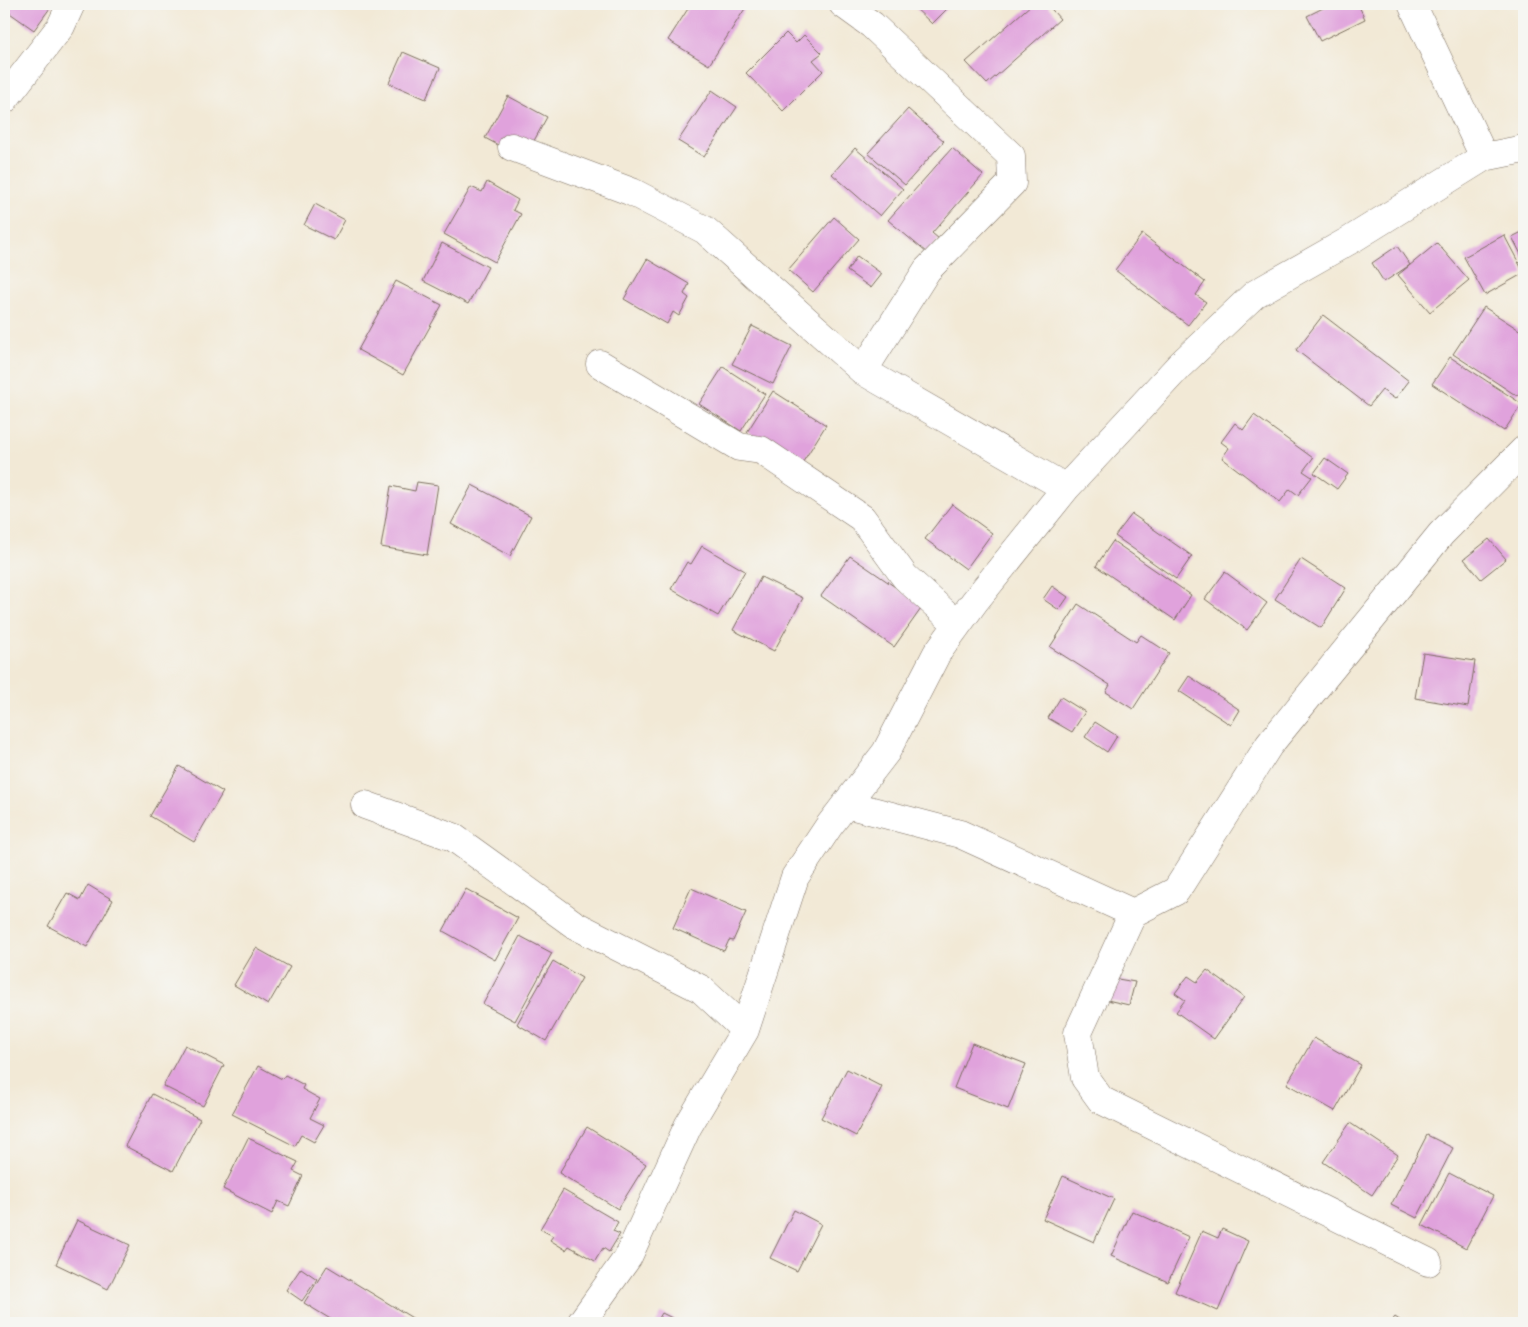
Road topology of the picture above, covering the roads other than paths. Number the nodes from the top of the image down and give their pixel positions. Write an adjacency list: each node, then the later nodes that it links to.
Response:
1 (71, 4): 4 (street)
2 (843, 4): 9 (street)
3 (1412, 4): 7 (street)
4 (4, 100)
5 (512, 147): 9 (street)
6 (1524, 149): 7 (street)
7 (1484, 157): 11 (street)
8 (600, 364): 12 (street)
9 (863, 370): 11 (street)
10 (1524, 450): 15 (street)
11 (1066, 488): 12 (street)
12 (958, 624): 13 (street)
13 (846, 804): 15 (street); 16 (street)
14 (365, 805): 16 (street)
15 (1133, 913): 17 (street)
16 (744, 1030): 18 (street)
17 (1428, 1262)
18 (582, 1323)

